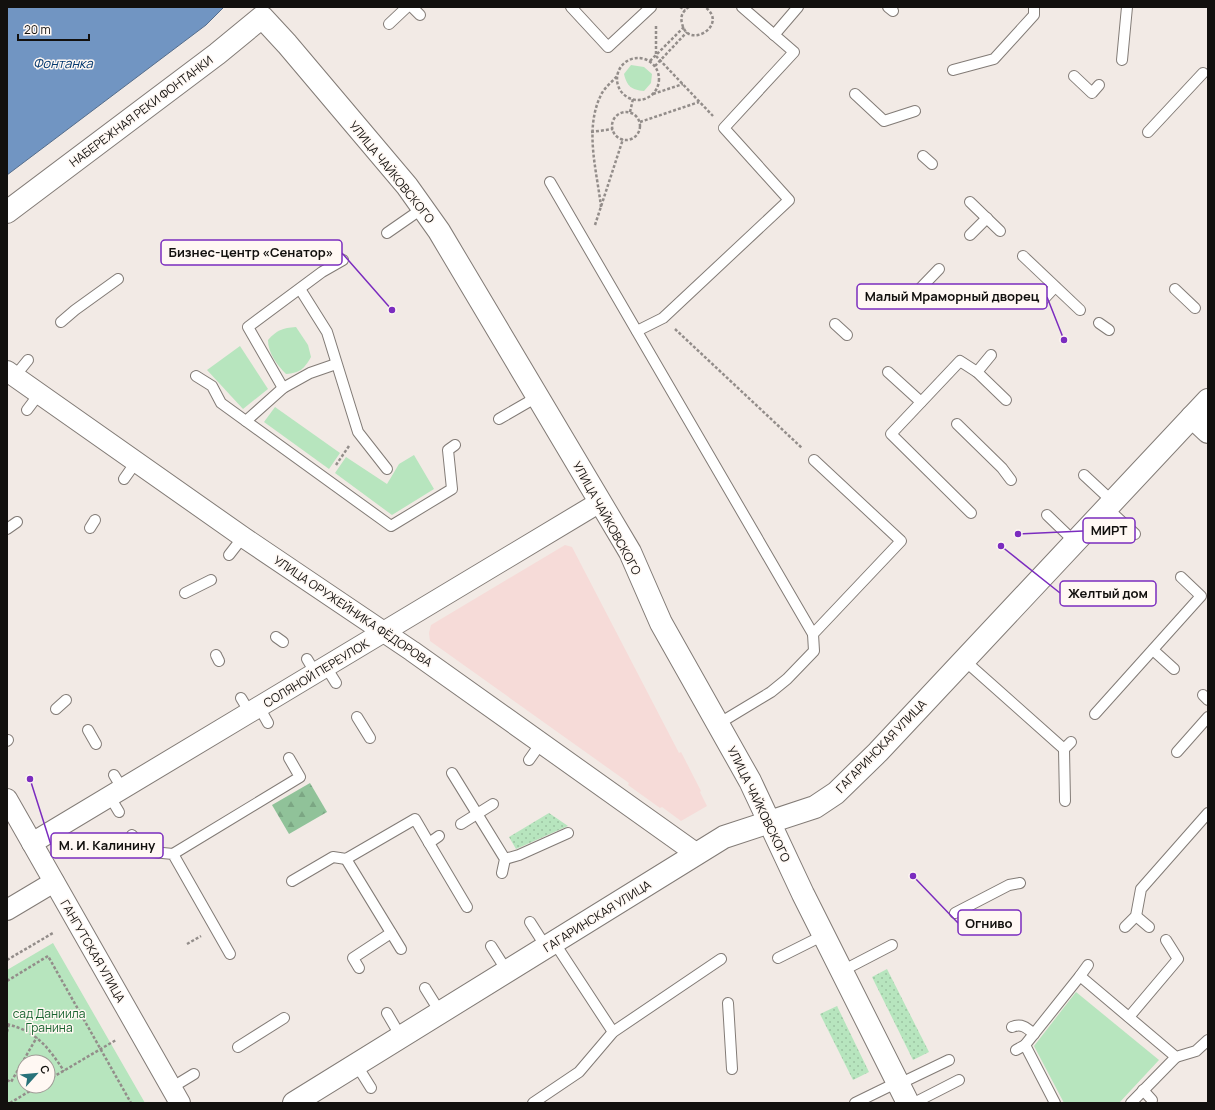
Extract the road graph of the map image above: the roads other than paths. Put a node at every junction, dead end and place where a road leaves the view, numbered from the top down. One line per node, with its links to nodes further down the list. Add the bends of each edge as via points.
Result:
1 (412, 7): 10 (lane)
2 (571, 7): 3 (lane, via 608,47)
3 (651, 7)
4 (742, 7): 12 (lane)
5 (798, 7): 12 (lane)
6 (1034, 7): 14 (lane, via 1034,15 994,59)
7 (1127, 7): 13 (lane)
8 (402, 9): 11 (lane)
9 (267, 12): 25 (street, УЛИЦА ЧАЙКОВСКОГО, via 292,50); 26 (street, НАБЕРЕЖНАЯ РЕКИ ФОНТАНКИ, via 217,54)
10 (420, 15)
11 (389, 24)
12 (774, 35): 46 (lane, via 794,52 724,128 789,200 663,318)
13 (1122, 60)
14 (953, 70)
15 (1203, 73): 20 (lane)
16 (1074, 76): 17 (lane, via 1092,93)
17 (1099, 85)
18 (855, 94): 19 (lane, via 884,121)
19 (915, 111)
20 (1148, 132)
21 (923, 156): 22 (lane)
22 (932, 164)
23 (550, 182): 46 (lane)
24 (970, 202): 27 (lane)
25 (423, 208): 29 (lane); 57 (street, УЛИЦА ЧАЙКОВСКОГО)
26 (7, 212)
27 (986, 218): 28 (lane); 30 (lane)
28 (1000, 231)
29 (387, 233)
30 (970, 235)
31 (1023, 256): 35 (lane)
32 (343, 260): 36 (lane)
33 (939, 269): 38 (lane)
34 (118, 279): 42 (lane)
35 (1055, 287): 39 (lane); 41 (lane)
36 (300, 289): 50 (lane, via 327,332); 55 (lane, via 248,327)
37 (1175, 289): 40 (lane)
38 (911, 298)
39 (1041, 302)
40 (1195, 308)
41 (1080, 310)
42 (61, 322)
43 (835, 324): 47 (lane)
44 (1099, 324): 45 (lane)
45 (1109, 330)
46 (637, 331): 88 (lane)
47 (847, 335)
48 (991, 355): 52 (lane)
49 (28, 360): 53 (lane)
50 (336, 364): 55 (lane, via 310,372); 70 (lane, via 358,432)
51 (888, 372): 60 (lane)
52 (977, 372): 58 (lane); 60 (lane, via 960,361)
53 (11, 373): 56 (street, УЛИЦА ОРУЖЕЙНИКА ФЁДОРОВА)
54 (196, 376): 64 (lane, via 212,386 221,403)
55 (283, 388): 64 (lane)
56 (39, 394): 61 (lane); 69 (street, УЛИЦА ОРУЖЕЙНИКА ФЁДОРОВА)
57 (537, 397): 63 (lane); 74 (street, УЛИЦА ЧАЙКОВСКОГО)
58 (1006, 400)
59 (1208, 400): 62 (street, ГАГАРИНСКАЯ УЛИЦА)
60 (921, 402): 76 (lane, via 892,434)
61 (27, 410)
62 (1192, 417): 66 (street); 75 (street, ГАГАРИНСКАЯ УЛИЦА)
63 (499, 419)
64 (246, 421): 67 (lane, via 391,526 452,489 448,450)
65 (957, 424): 73 (lane)
66 (1208, 432)
67 (455, 445)
68 (814, 460): 88 (lane, via 901,541)
69 (136, 462): 72 (lane); 81 (street, УЛИЦА ОРУЖЕЙНИКА ФЁДОРОВА)
70 (387, 469)
71 (1084, 474): 75 (lane)
72 (124, 480)
73 (1011, 480)
74 (600, 502): 87 (street, СОЛЯНОЙ ПЕРЕУЛОК); 97 (street, УЛИЦА ЧАЙКОВСКОГО, via 630,552 662,623)
75 (1110, 505): 80 (lane); 82 (street, ГАГАРИНСКАЯ УЛИЦА)
76 (971, 513)
77 (1047, 515): 82 (lane)
78 (17, 522): 79 (lane)
79 (7, 528)
80 (1135, 534)
81 (243, 537): 83 (lane); 87 (street, УЛИЦА ОРУЖЕЙНИКА ФЁДОРОВА)
82 (1075, 542): 90 (street, ГАГАРИНСКАЯ УЛИЦА)
83 (229, 555)
84 (1181, 577): 89 (lane, via 1201,596)
85 (211, 580): 86 (lane)
86 (185, 593)
87 (384, 632): 100 (street, УЛИЦА ОРУЖЕЙНИКА ФЁДОРОВА); 117 (street, СОЛЯНОЙ ПЕРЕУЛОК)
88 (813, 634): 97 (lane, via 814,651 787,679 771,692)
89 (1153, 650): 91 (lane); 94 (lane)
90 (964, 660): 107 (lane, via 1067,745); 111 (street, ГАГАРИНСКАЯ УЛИЦА, via 836,794 815,807)
91 (1174, 669)
92 (66, 700): 93 (lane)
93 (56, 710)
94 (1096, 714)
95 (357, 717): 99 (lane)
96 (1208, 717): 102 (lane)
97 (718, 724): 111 (street, УЛИЦА ЧАЙКОВСКОГО)
98 (88, 730): 101 (lane)
99 (370, 738)
100 (541, 743): 104 (lane); 119 (street, УЛИЦА ОРУЖЕЙНИКА ФЁДОРОВА)
101 (96, 744)
102 (1177, 752)
103 (289, 758): 118 (lane, via 300,777)
104 (529, 760)
105 (452, 773): 110 (lane)
106 (7, 799): 117 (street, ГАНГУТСКАЯ УЛИЦА)
107 (1065, 801)
108 (493, 804): 110 (lane)
109 (1208, 813): 129 (lane, via 1141,889)
110 (478, 814): 112 (lane); 121 (lane)
111 (770, 822): 119 (street, ГАГАРИНСКАЯ УЛИЦА, via 724,837); 134 (street, УЛИЦА ЧАЙКОВСКОГО)
112 (460, 824)
113 (568, 833): 121 (lane)
114 (132, 835): 118 (lane, via 142,851)
115 (439, 836): 116 (lane)
116 (429, 843): 120 (lane, via 415,818); 126 (lane)
117 (32, 844): 124 (street, ГАНГУТСКАЯ УЛИЦА)
118 (173, 854): 140 (lane)
119 (697, 854): 136 (street, ГАГАРИНСКАЯ УЛИЦА)
120 (346, 859): 123 (lane, via 333,857); 133 (lane)
121 (505, 859): 122 (lane)
122 (502, 873)
123 (292, 881)
124 (54, 882): 127 (street); 169 (street, ГАНГУТСКАЯ УЛИЦА)
125 (1020, 883): 128 (lane, via 1009,885)
126 (467, 907)
127 (7, 910)
128 (955, 913)
129 (1136, 916): 131 (lane); 132 (lane)
130 (530, 922): 136 (lane)
131 (1125, 927)
132 (1149, 927)
133 (391, 933): 139 (lane); 144 (lane, via 353,958)
134 (824, 935): 141 (lane); 146 (street, УЛИЦА ЧАЙКОВСКОГО)
135 (1166, 940): 152 (lane, via 1178,959)
136 (550, 945): 145 (street, ГАГАРИНСКАЯ УЛИЦА); 155 (lane)
137 (892, 945): 146 (lane)
138 (491, 946): 145 (lane)
139 (401, 949)
140 (230, 954)
141 (778, 958)
142 (721, 959): 155 (lane)
143 (1088, 965): 147 (lane)
144 (359, 968)
145 (507, 971): 150 (street, ГАГАРИНСКАЯ УЛИЦА)
146 (842, 971): 167 (street, УЛИЦА ЧАЙКОВСКОГО)
147 (1080, 976): 152 (lane); 156 (lane)
148 (425, 988): 150 (lane)
149 (728, 1003): 163 (lane)
150 (440, 1012): 157 (street, ГАГАРИНСКАЯ УЛИЦА)
151 (386, 1013): 157 (lane)
152 (1128, 1017): 160 (lane)
153 (284, 1018): 159 (lane)
154 (1012, 1026): 156 (lane, via 1025,1026)
155 (613, 1032): 172 (lane, via 579,1072)
156 (1034, 1034): 175 (lane, via 1021,1048)
157 (401, 1037): 162 (street, ГАГАРИНСКАЯ УЛИЦА)
158 (1208, 1040): 160 (lane, via 1196,1051)
159 (238, 1047)
160 (1176, 1057): 168 (lane)
161 (949, 1060): 167 (lane)
162 (356, 1064): 166 (lane); 171 (street, ГАГАРИНСКАЯ УЛИЦА)
163 (732, 1069)
164 (194, 1074): 169 (lane)
165 (959, 1080): 174 (lane)
166 (371, 1088)
167 (902, 1090): 173 (lane)
168 (1143, 1090): 170 (lane); 176 (lane)
169 (175, 1095)
170 (1152, 1100)
171 (294, 1103)
172 (533, 1103)
173 (855, 1103)
174 (914, 1103)
175 (1055, 1103)
176 (1131, 1103)

